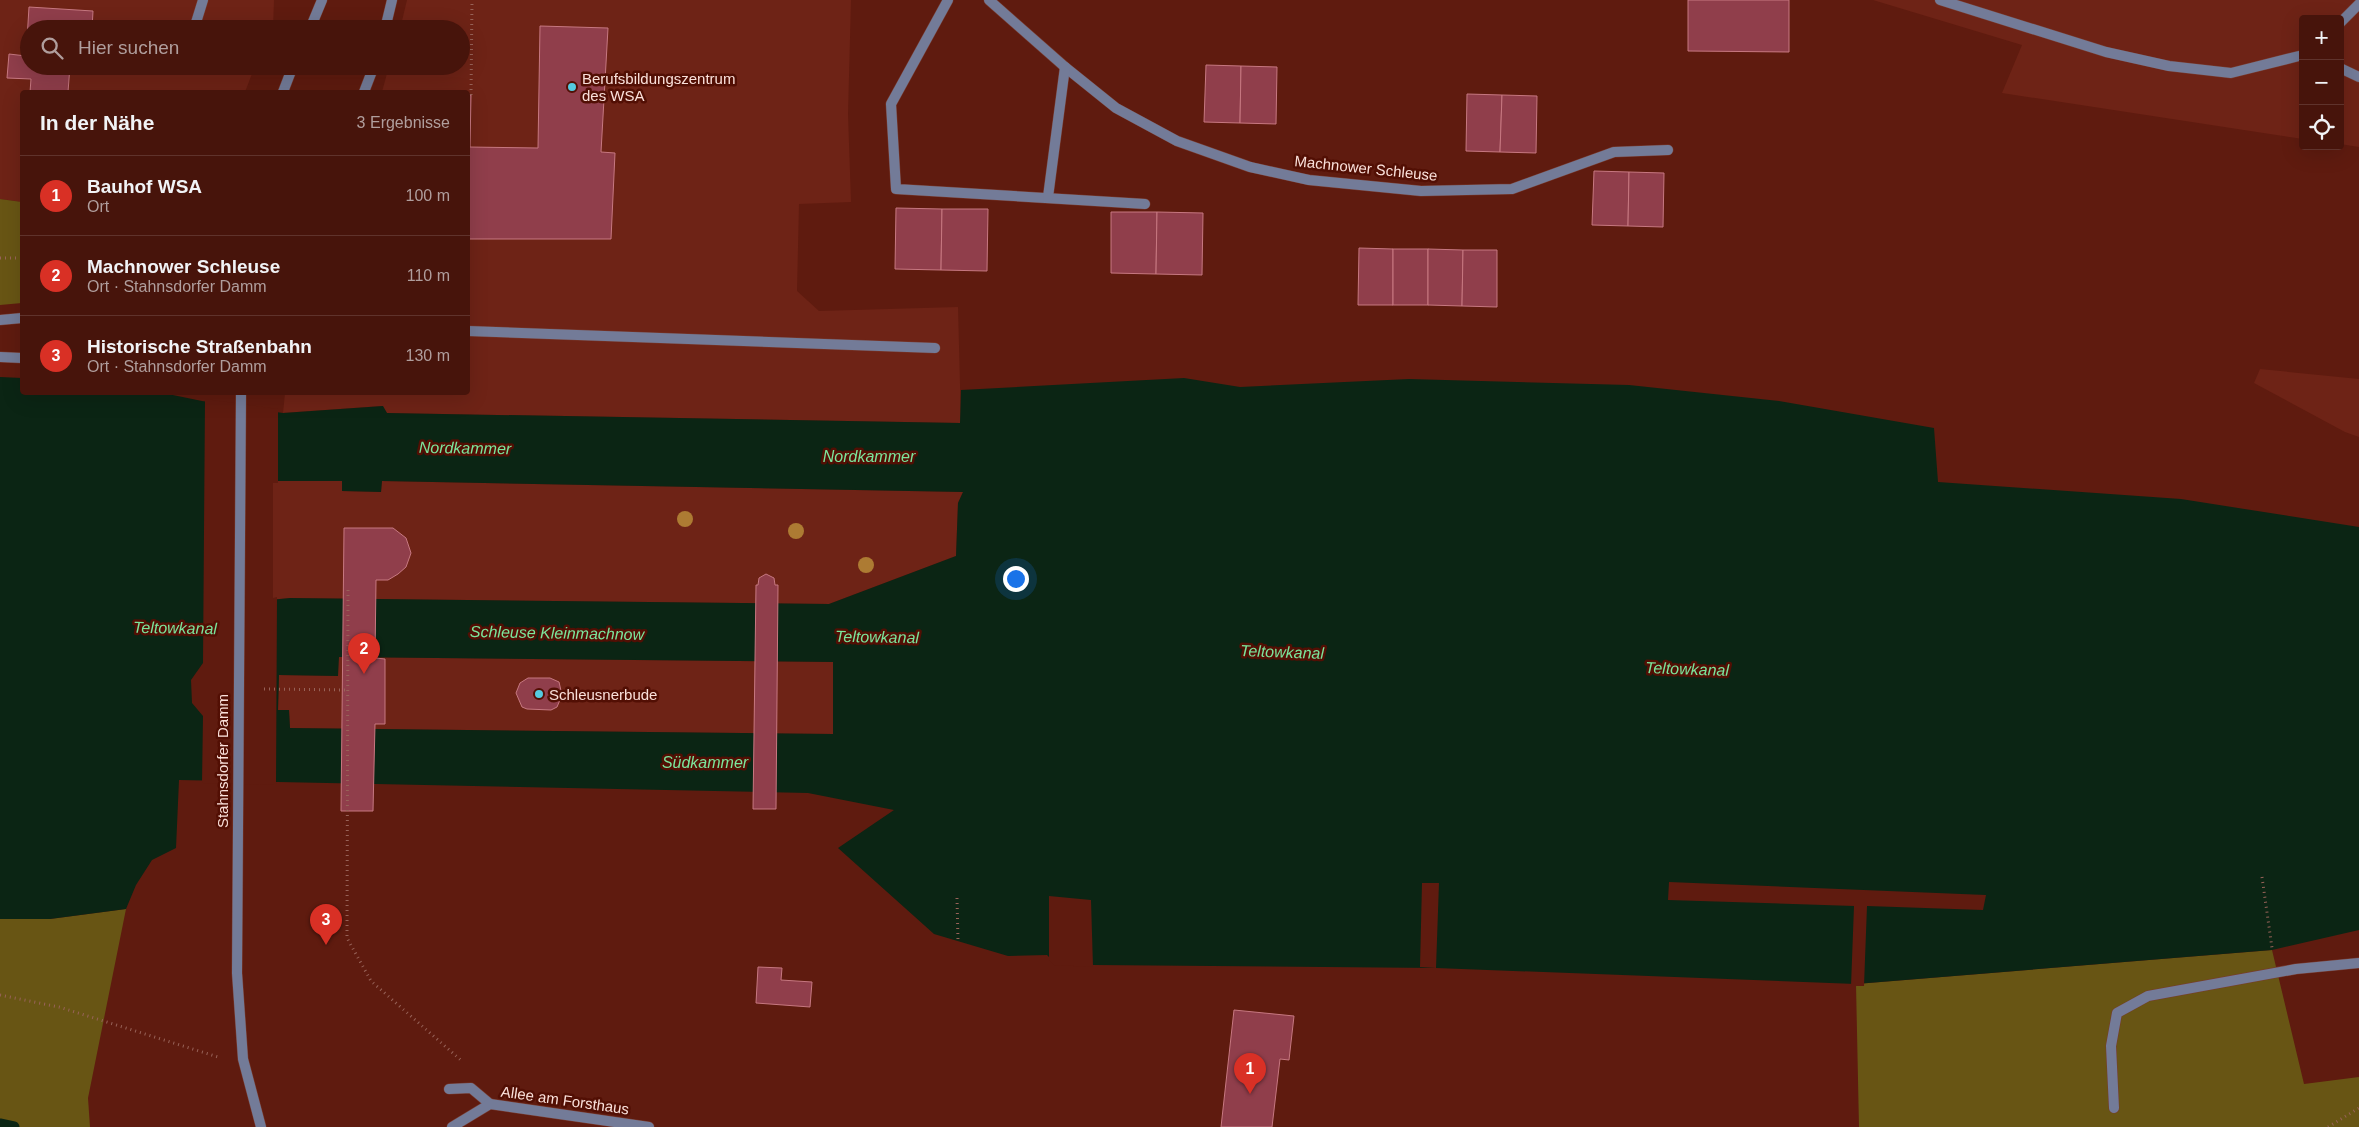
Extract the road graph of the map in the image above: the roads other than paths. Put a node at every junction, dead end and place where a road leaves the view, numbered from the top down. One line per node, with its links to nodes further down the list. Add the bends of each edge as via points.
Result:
1 (203, 0): 9 (street)
2 (322, 0): 10 (street)
3 (392, 0): 11 (street)
4 (948, 0): 21 (street, via 891,104 896,189)
5 (989, 0): 13 (street, Machnower Schleuse)
6 (1940, 0): 12 (street, via 2106,52 2169,66 2231,73)
7 (2359, 4): 8 (street)
8 (2344, 19)
9 (197, 20)
10 (314, 20)
11 (387, 20)
12 (2299, 56)
13 (1065, 68): 20 (street, Machnower Schleuse, via 1116,108 1177,141 1250,167 1309,180 1421,191 1512,189 1614,152); 21 (street)
14 (2344, 70): 17 (street)
15 (290, 75): 18 (street)
16 (371, 75): 19 (street)
17 (2359, 77)
18 (284, 90)
19 (365, 90)
20 (1668, 150)
21 (1048, 197): 22 (street)
22 (1145, 204)
23 (20, 318): 24 (street)
24 (0, 320)
25 (470, 331): 26 (street)
26 (935, 348)
27 (0, 358): 28 (street)
28 (20, 358)
29 (241, 395): 34 (street, Stahnsdorfer Damm, via 236,870 239,1026 243,1059)
30 (2359, 963): 33 (street, via 2296,969 2148,996 2117,1013 2111,1046)
31 (449, 1089): 32 (street, via 471,1088)
32 (490, 1104): 35 (street, Allee am Forsthaus); 36 (street, Allee am Forsthaus)
33 (2114, 1108)
34 (261, 1127)
35 (452, 1127)
36 (650, 1127)

